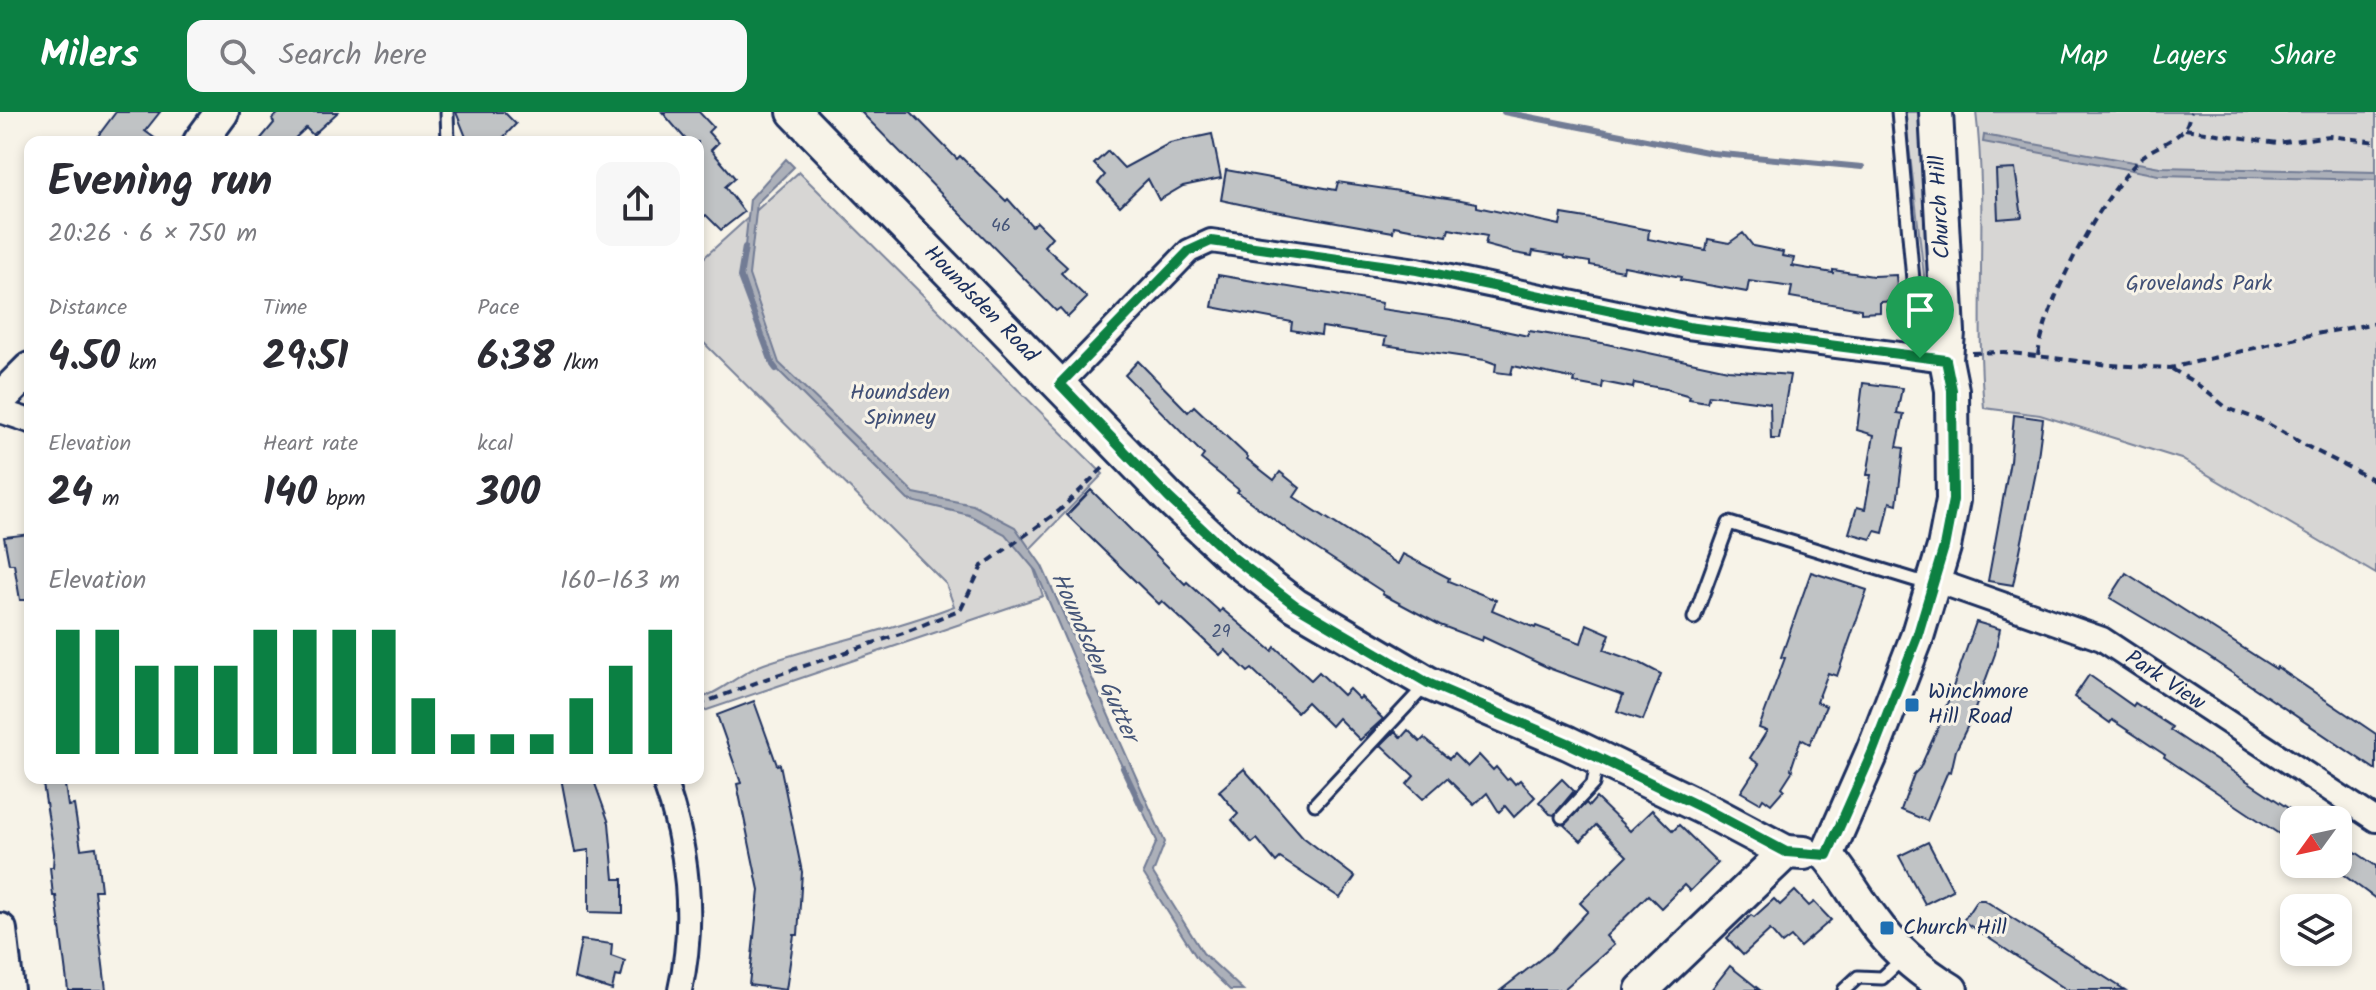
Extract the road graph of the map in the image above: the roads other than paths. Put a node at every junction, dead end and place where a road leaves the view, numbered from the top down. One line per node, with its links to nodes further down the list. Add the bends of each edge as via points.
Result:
1 (222, 112): 6 (street)
2 (447, 112): 7 (lane)
3 (794, 112): 10 (street, Houndsden Road)
4 (1898, 112): 8 (lane)
5 (1936, 112): 8 (street, Church Hill)
6 (204, 136)
7 (448, 136)
8 (1946, 357): 10 (street, via 1688,327 1417,270 1211,241 1189,251); 14 (street, Church Hill, via 1952,390 1953,500)
9 (24, 375): 11 (street)
10 (1060, 384): 16 (street, Houndsden Road, via 1231,556 1295,605)
11 (0, 399)
12 (0, 411): 13 (street)
13 (24, 419)
14 (1933, 582): 15 (lane, via 1729,523); 21 (street, Park View, via 2102,639); 23 (street, Church Hill, via 1872,753)
15 (1694, 618)
16 (1428, 683): 17 (street, Houndsden Road); 19 (lane)
17 (1598, 758): 20 (lane, via 1593,784); 22 (street, Houndsden Road)
18 (665, 784): 27 (street, via 685,854 687,958)
19 (1315, 804)
20 (1562, 817)
21 (2376, 820)
22 (1786, 852): 23 (street); 28 (street)
23 (1827, 855): 25 (street)
24 (0, 930): 26 (street)
25 (1905, 956): 29 (lane, via 1882,978 1858,977); 30 (street)
26 (7, 990)
27 (680, 990)
28 (1642, 990)
29 (1844, 990)
30 (1951, 990)

